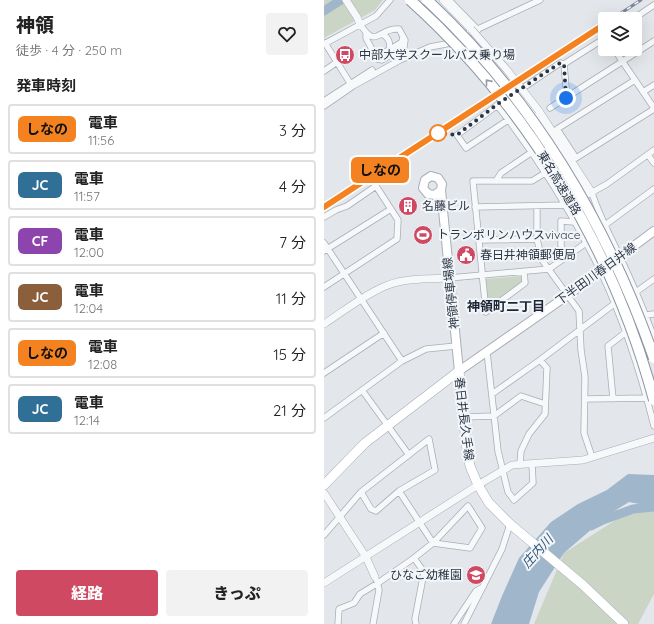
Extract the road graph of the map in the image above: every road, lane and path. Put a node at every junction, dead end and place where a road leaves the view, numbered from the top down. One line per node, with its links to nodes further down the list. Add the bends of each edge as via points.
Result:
1 (346, 0): 11 (street)
2 (390, 0): 11 (street, via 376,16)
3 (410, 0): 94 (highway, 東名高速道路, one-way to 3, bridge, via 643,362 618,296 596,247 560,183 522,124 457,47)
4 (428, 0): 85 (highway, 東名高速道路, bridge, via 467,40 515,96 571,178 617,264)
5 (443, 0): 12 (street)
6 (460, 0): 8 (street)
7 (540, 0): 12 (street)
8 (451, 2): 12 (street)
9 (654, 5): 10 (street)
10 (642, 13)
11 (358, 20): 13 (street); 18 (street)
12 (474, 29): 35 (street, via 446,44 430,47 400,60 353,86); 38 (street, bridge, via 507,70)
13 (366, 34): 14 (street, via 372,37); 20 (street)
14 (382, 34): 15 (street, via 393,28 399,29); 19 (street, via 389,40)
15 (403, 37): 19 (street, via 402,42); 20 (street, via 404,47 382,60)
16 (654, 41): 23 (street)
17 (598, 42): 24 (street)
18 (325, 44): 22 (street)
19 (388, 50): 20 (street)
20 (375, 56)
21 (618, 56): 23 (street)
22 (336, 62): 26 (street); 28 (street)
23 (622, 62): 27 (street); 32 (street)
24 (564, 64): 30 (street, via 560,63); 32 (street)
25 (372, 70): 28 (street)
26 (324, 71)
27 (635, 80): 31 (street); 37 (street, via 557,129 576,158)
28 (350, 83): 33 (street)
29 (654, 85): 31 (street)
30 (518, 91): 34 (street); 38 (street)
31 (643, 92): 37 (street)
32 (566, 98): 36 (street)
33 (324, 101)
34 (497, 105): 39 (street); 39 (street, via 457,135 466,148)
35 (324, 106)
36 (550, 108)
37 (654, 108)
38 (535, 111): 39 (street); 48 (street)
39 (510, 122): 41 (street)
40 (654, 150): 42 (street)
41 (532, 152): 44 (street); 45 (street, via 501,174)
42 (648, 155): 43 (street); 48 (street)
43 (654, 163)
44 (545, 173): 45 (street, via 532,181); 50 (street)
45 (496, 181): 51 (street, via 473,181)
46 (654, 189): 55 (street)
47 (441, 190): 69 (main road, 神領停車場線)
48 (589, 194): 50 (street); 55 (street)
49 (537, 206): 50 (street); 51 (street); 57 (street)
50 (566, 206): 54 (street)
51 (475, 207): 58 (street)
52 (391, 209): 53 (street, via 376,186); 61 (street); 67 (street, via 398,220 397,239)
53 (324, 218)
54 (574, 222): 60 (street); 63 (street, via 561,221 561,245)
55 (605, 225): 62 (street)
56 (654, 231): 62 (main road, 下半田川春日井線)
57 (537, 239): 58 (street); 64 (street, via 542,260)
58 (479, 240): 68 (street)
59 (324, 244): 61 (street)
60 (586, 244): 63 (street); 66 (street)
61 (326, 250): 67 (street)
62 (620, 256): 66 (main road, 下半田川春日井線); 72 (street)
63 (565, 258): 64 (street)
64 (549, 269): 65 (street); 73 (street)
65 (524, 271): 68 (street); 68 (street, via 525,283 486,312)
66 (600, 271): 73 (main road, 下半田川春日井線); 75 (street)
67 (344, 274): 71 (street); 74 (street)
68 (482, 275): 69 (street)
69 (449, 278): 74 (street, via 397,282); 83 (main road, 神領停車場線)
70 (654, 279): 72 (street)
71 (324, 287)
72 (636, 292): 77 (street)
73 (568, 295): 79 (street, via 578,311); 84 (main road, 下半田川春日井線)
74 (361, 300): 78 (street); 80 (street)
75 (614, 304): 79 (street); 81 (street)
76 (654, 314): 77 (street)
77 (646, 315): 82 (street)
78 (324, 324)
79 (580, 330): 86 (street); 92 (street)
80 (384, 332): 87 (street); 89 (street)
81 (626, 332): 93 (street, via 608,346); 94 (street)
82 (654, 338)
83 (456, 346): 87 (street, via 426,350); 88 (main road, 神領停車場線)
84 (487, 352): 88 (main road, 下半田川春日井線); 91 (street)
85 (654, 358)
86 (540, 360): 91 (street); 95 (street, via 547,368)
87 (402, 361): 90 (street)
88 (459, 371): 97 (main road, 春日井長久手線); 99 (main road, 春日井長久手線)
89 (324, 372)
90 (362, 390): 98 (street); 99 (street)
91 (492, 394): 96 (street)
92 (585, 399): 93 (street); 103 (street, via 584,433)
93 (613, 399): 94 (street)
94 (650, 399): 100 (street)
95 (545, 404): 96 (street, via 522,396); 104 (street, via 545,414 529,434 521,451)
96 (494, 416): 97 (street); 106 (street)
97 (463, 417): 108 (main road, 春日井長久手線, via 469,458)
98 (324, 418)
99 (388, 425): 102 (street); 107 (main road, 春日井長久手線, via 365,443)
100 (654, 426)
101 (654, 438): 103 (street)
102 (408, 454): 109 (street); 110 (street, via 429,439 435,470)
103 (592, 457): 105 (street)
104 (520, 464): 105 (street); 106 (street)
105 (532, 464): 106 (street, via 533,483 514,500 508,492)
106 (502, 471): 108 (street)
107 (324, 485)
108 (478, 485): 113 (street); 114 (main road, 春日井長久手線, via 489,503)
109 (361, 492): 110 (street, via 371,509 376,511); 112 (street)
110 (399, 492): 113 (street)
111 (324, 493): 112 (street)
112 (340, 517): 115 (street); 117 (street)
113 (419, 523): 116 (street); 117 (street)
114 (510, 524): 121 (street, via 502,549); 127 (main road, 春日井長久手線)
115 (324, 535)
116 (433, 543): 116 (street, via 468,506 482,528 470,548); 118 (street)
117 (366, 557): 119 (street); 120 (street)
118 (414, 558): 119 (street); 124 (street, via 424,572)
119 (377, 580): 122 (street, via 360,594 354,603 339,608); 123 (street, via 379,590)
120 (324, 583)
121 (483, 586): 125 (street, via 476,591); 126 (street)
122 (338, 624)
123 (373, 624)
124 (416, 624)
125 (454, 624)
126 (464, 624)
127 (624, 624)

